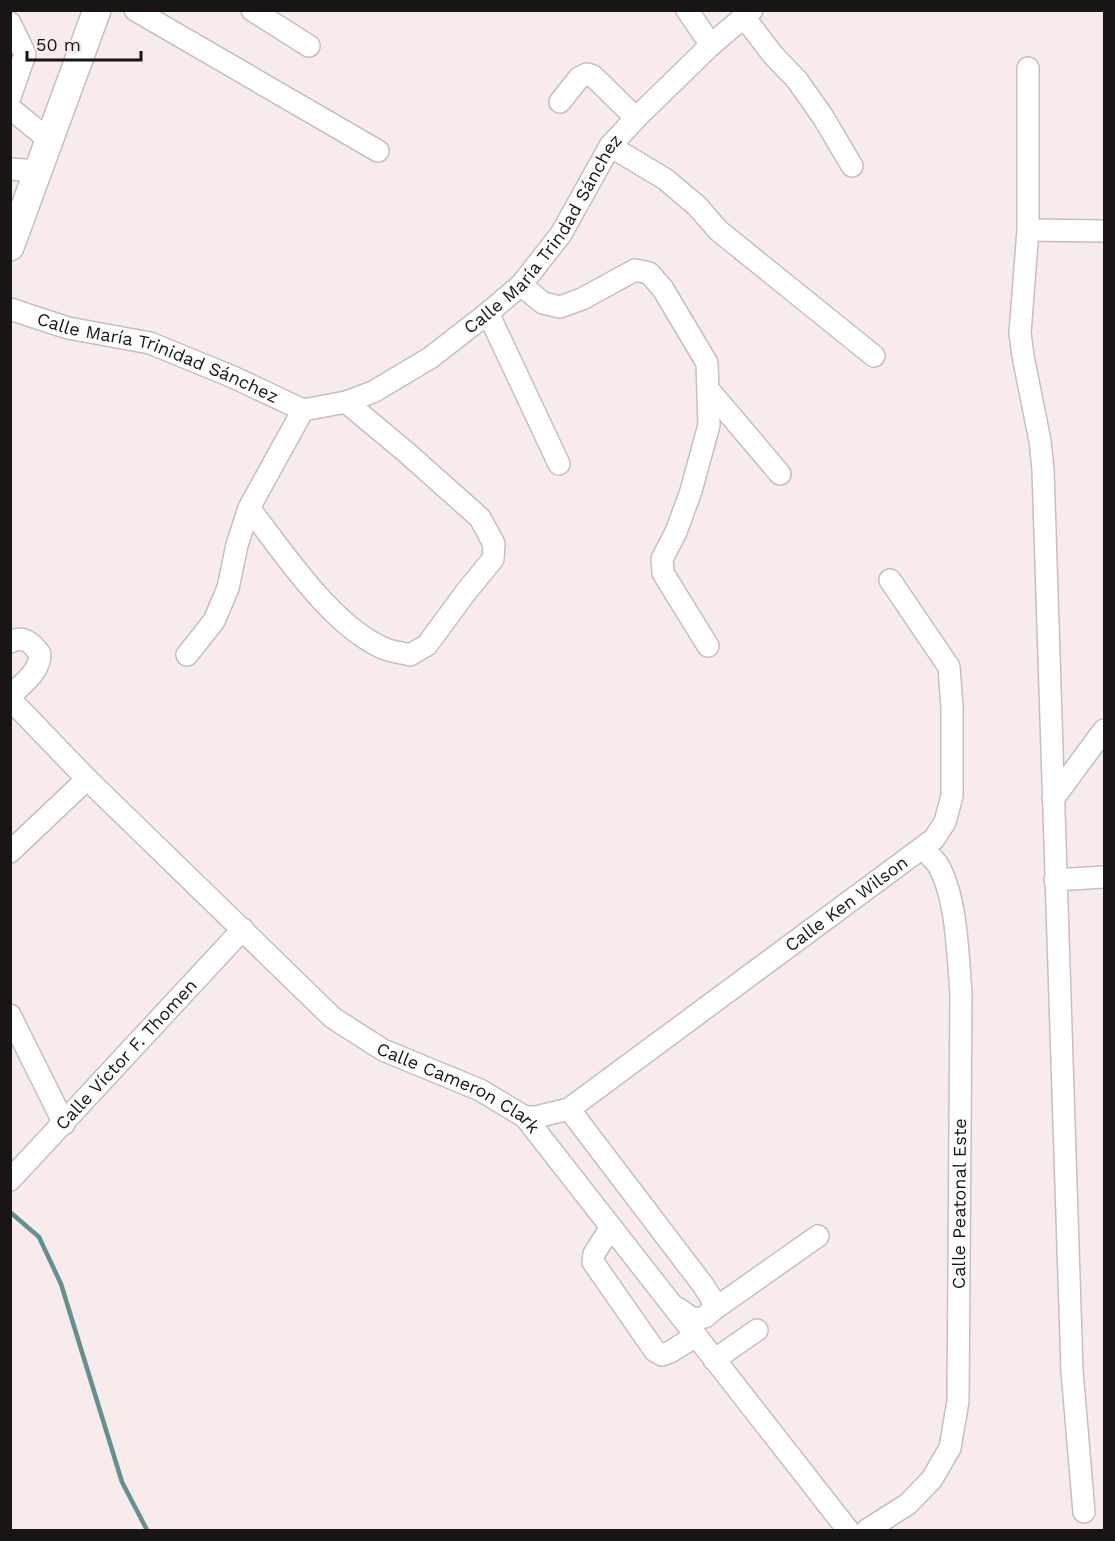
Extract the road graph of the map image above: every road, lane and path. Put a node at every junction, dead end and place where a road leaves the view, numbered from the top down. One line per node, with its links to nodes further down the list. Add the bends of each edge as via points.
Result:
1 (97, 10): 14 (main road)
2 (135, 10): 16 (street)
3 (252, 10): 8 (street)
4 (687, 10): 7 (street)
5 (748, 14): 7 (street, Calle María Trindad Sánchez); 17 (street, via 772,56 797,80)
6 (10, 23): 10 (street, via 26,54)
7 (711, 45): 13 (street, Calle María Trindad Sánchez)
8 (309, 46)
9 (1028, 68): 20 (street)
10 (10, 97)
11 (560, 102): 13 (street, via 587,74)
12 (10, 108): 14 (street)
13 (636, 118): 15 (street, Calle María Trindad Sánchez)
14 (49, 140): 19 (main road)
15 (610, 146): 23 (street, Calle María Trindad Sánchez, via 561,234); 26 (street, via 665,179 719,231)
16 (378, 151)
17 (852, 166)
18 (10, 169): 19 (street)
19 (38, 171): 22 (main road)
20 (1028, 230): 21 (street); 40 (street, via 1020,333 1043,469)
21 (1104, 231)
22 (10, 247)
23 (521, 285): 25 (street, Calle María Trindad Sánchez); 27 (street, via 543,303 560,307 635,270 649,273 663,288 707,363)
24 (10, 309): 29 (street, Calle María Trinidad Sánchez, via 68,328 150,343)
25 (489, 314): 28 (street, Calle María Trindad Sánchez, via 430,358 373,392); 30 (street)
26 (874, 356)
27 (708, 388): 31 (street); 35 (street, via 709,425 691,491 662,559 663,573)
28 (346, 402): 29 (street, Calle María Trindad Sánchez); 32 (street, via 480,518 494,544 493,559 427,645 410,655 387,650 358,633 325,603)
29 (303, 410): 32 (street)
30 (560, 464)
31 (780, 474)
32 (249, 508): 36 (street, via 228,588 214,621)
33 (890, 580): 41 (street, Calle Ken Wilson, via 949,667 952,796 945,822 934,839)
34 (10, 642): 37 (street, via 20,638 27,641 40,659 34,672)
35 (708, 646)
36 (187, 655)
37 (10, 697): 39 (street, Calle Cameron Clark)
38 (1104, 730): 40 (street)
39 (87, 779): 42 (street); 45 (street, Calle Cameron Clark)
40 (1053, 799): 44 (street)
41 (922, 848): 47 (street, Calle Ken Wilson); 60 (street, Calle Peatonal Este, via 938,866 948,892 961,994 958,1401 950,1448 932,1479 908,1504)
42 (10, 852)
43 (1104, 877): 44 (street)
44 (1055, 880): 58 (street, via 1072,1371)
45 (243, 929): 48 (street, Calle Cameron Clark, via 333,1018 383,1050 480,1090); 49 (street, Calle Víctor F. Thomen)
46 (10, 1016): 49 (street)
47 (569, 1109): 48 (street, Calle Ken Wilson); 54 (street, via 703,1285 712,1299)
48 (525, 1117): 51 (street, Calle Cameron Clark)
49 (64, 1124): 50 (street, Calle Víctor F. Thomen)
50 (12, 1179)
51 (611, 1227): 53 (street, Calle Cameron Clark); 56 (street, via 593,1262 655,1352 670,1353)
52 (818, 1236): 54 (street)
53 (669, 1302): 54 (street, via 693,1319 705,1317); 56 (street, Calle Cameron Clark)
54 (713, 1310)
55 (757, 1330): 57 (street)
56 (696, 1336): 57 (street, Calle Cameron Clark)
57 (714, 1360): 59 (street, Calle Cameron Clark)
58 (1084, 1512)
59 (848, 1530)
60 (867, 1530)

